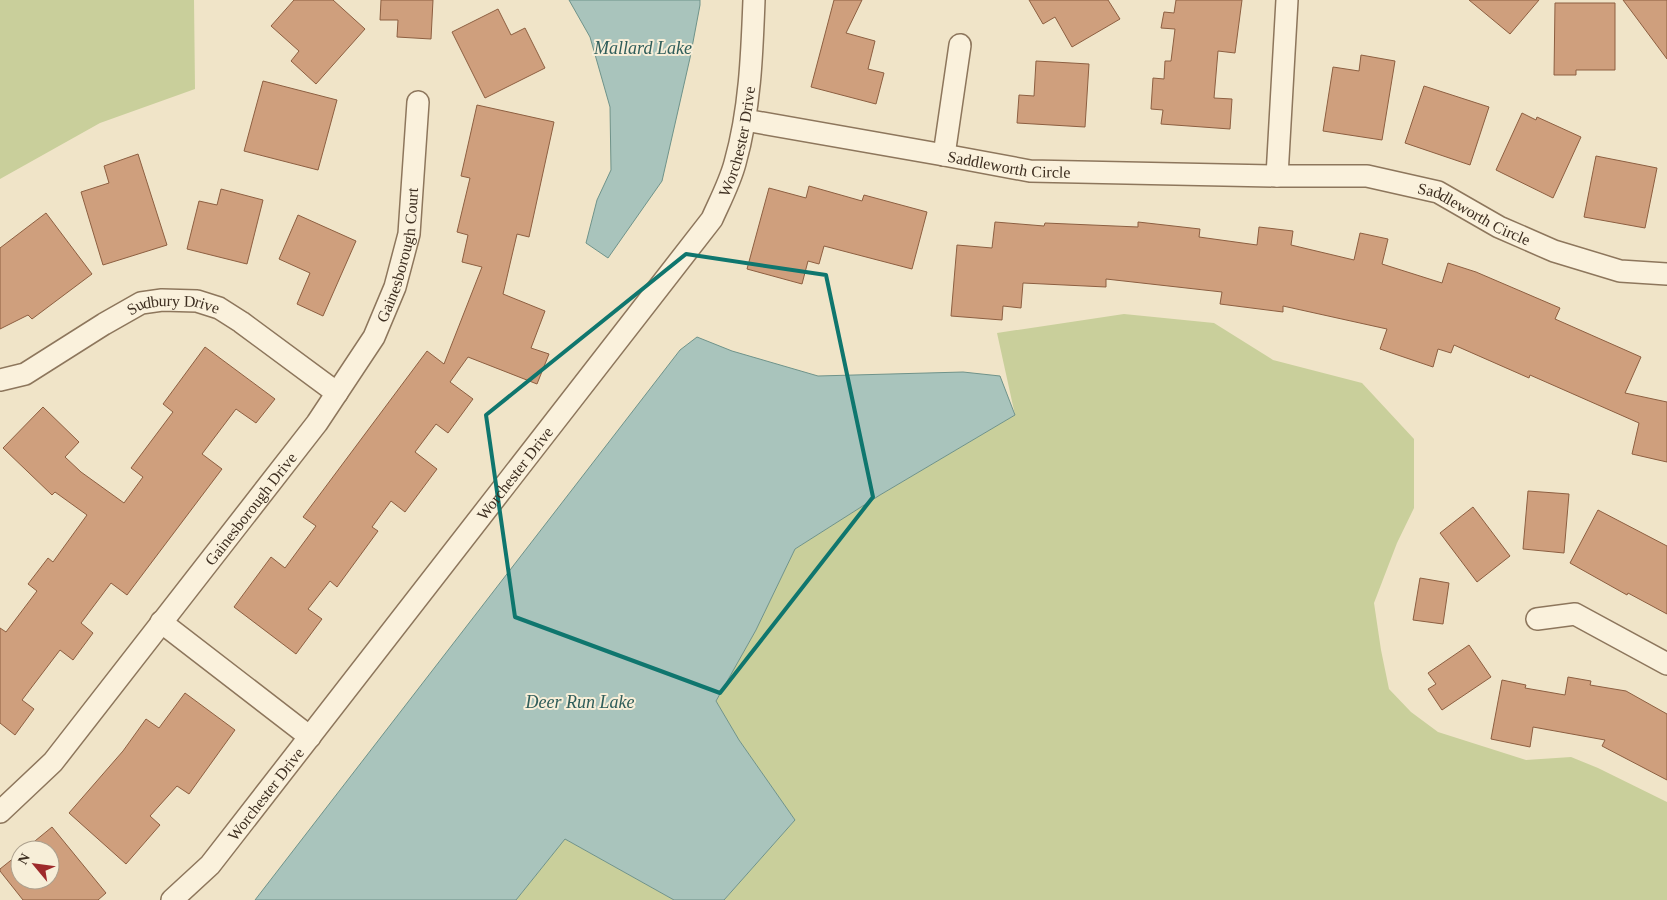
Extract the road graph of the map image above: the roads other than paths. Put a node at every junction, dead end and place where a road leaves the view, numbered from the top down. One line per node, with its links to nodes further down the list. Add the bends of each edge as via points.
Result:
1 (754, 0): 5 (street, Worchester Drive, via 752,57)
2 (1288, 0): 7 (street)
3 (960, 45): 6 (street)
4 (418, 102): 10 (street, Gainesborough Court, via 409,234 395,288 374,337)
5 (744, 120): 6 (street, Saddleworth Circle); 14 (street, Worchester Drive, via 735,164 712,219)
6 (944, 154): 7 (street, Saddleworth Circle, via 1030,171)
7 (1277, 176): 8 (street, Saddleworth Circle, via 1367,176 1438,192 1499,226 1554,251 1620,271)
8 (1667, 274)
9 (0, 380): 10 (street, Sudbury Drive, via 25,374 141,303 197,301 219,308 242,322)
10 (337, 393): 12 (street, Gainesborough Drive)
11 (1537, 619): 13 (street, via 1575,614)
12 (161, 622): 14 (street); 15 (street, Gainesborough Drive, via 52,762)
13 (1667, 664)
14 (310, 737): 16 (street, Worchester Drive, via 210,865)
15 (0, 812)
16 (172, 900)

